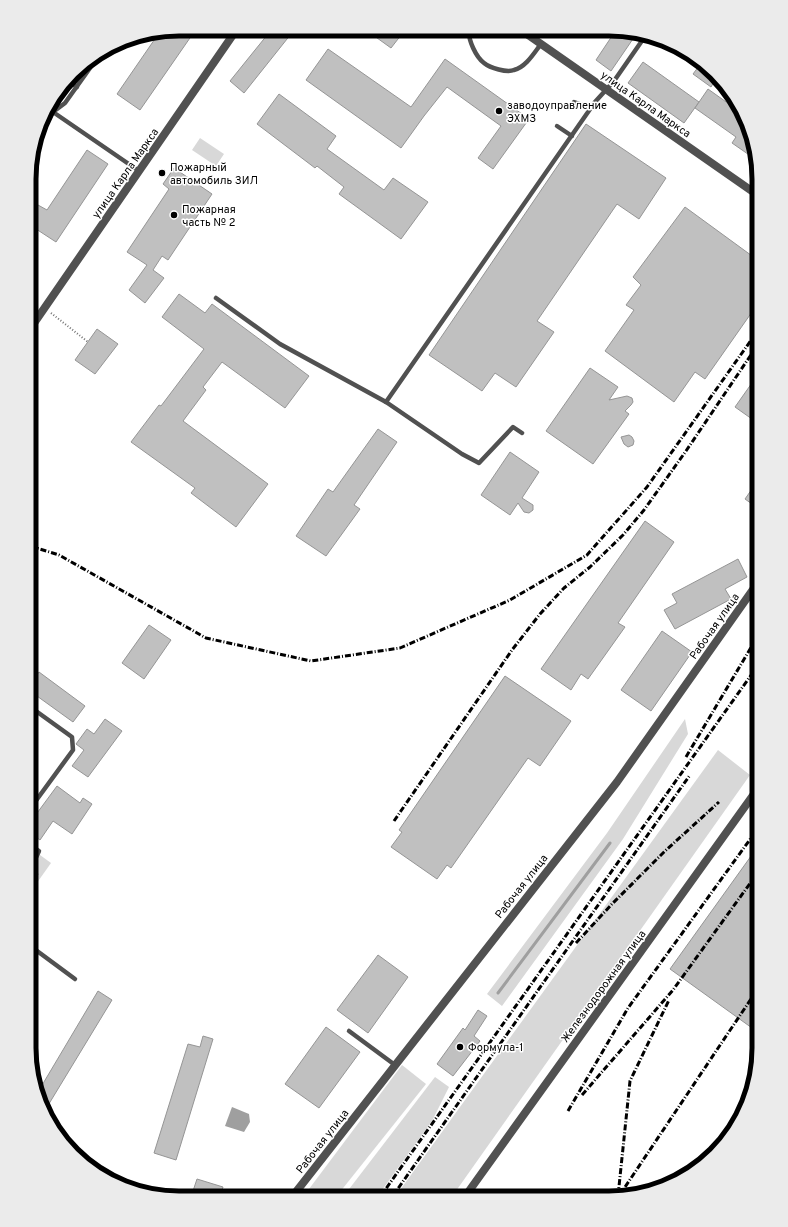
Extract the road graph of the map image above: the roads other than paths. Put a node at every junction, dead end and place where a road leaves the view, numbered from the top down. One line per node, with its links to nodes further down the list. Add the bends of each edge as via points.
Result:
1 (232, 36): 15 (street, улица Карла Маркса)
2 (469, 36): 5 (lane, via 484,63 501,70 514,71 526,63)
3 (530, 36): 5 (street, улица Карла Маркса)
4 (642, 40): 9 (lane)
5 (541, 44): 9 (street, улица Карла Маркса)
6 (91, 67): 8 (lane)
7 (73, 84): 8 (lane)
8 (77, 87): 12 (lane, via 65,103)
9 (606, 90): 11 (lane); 16 (street, улица Карла Маркса)
10 (574, 102): 11 (lane)
11 (591, 108): 14 (lane)
12 (53, 112): 15 (lane)
13 (557, 126): 14 (lane)
14 (572, 136): 19 (lane)
15 (139, 171): 18 (street, улица Карла Маркса)
16 (752, 191)
17 (216, 298): 19 (lane, via 280,344)
18 (36, 320)
19 (386, 402): 20 (lane, via 478,463 513,427)
20 (522, 433)
21 (752, 591): 30 (street, Рабочая улица, via 617,782)
22 (36, 710): 24 (lane, via 72,737 73,750)
23 (752, 797): 32 (street, Железнодорожная улица)
24 (36, 801)
25 (36, 849): 26 (lane, via 39,851)
26 (36, 857)
27 (36, 950): 28 (lane)
28 (75, 979)
29 (348, 1031): 30 (lane)
30 (395, 1065): 31 (street, Рабочая улица)
31 (297, 1191)
32 (469, 1191)

